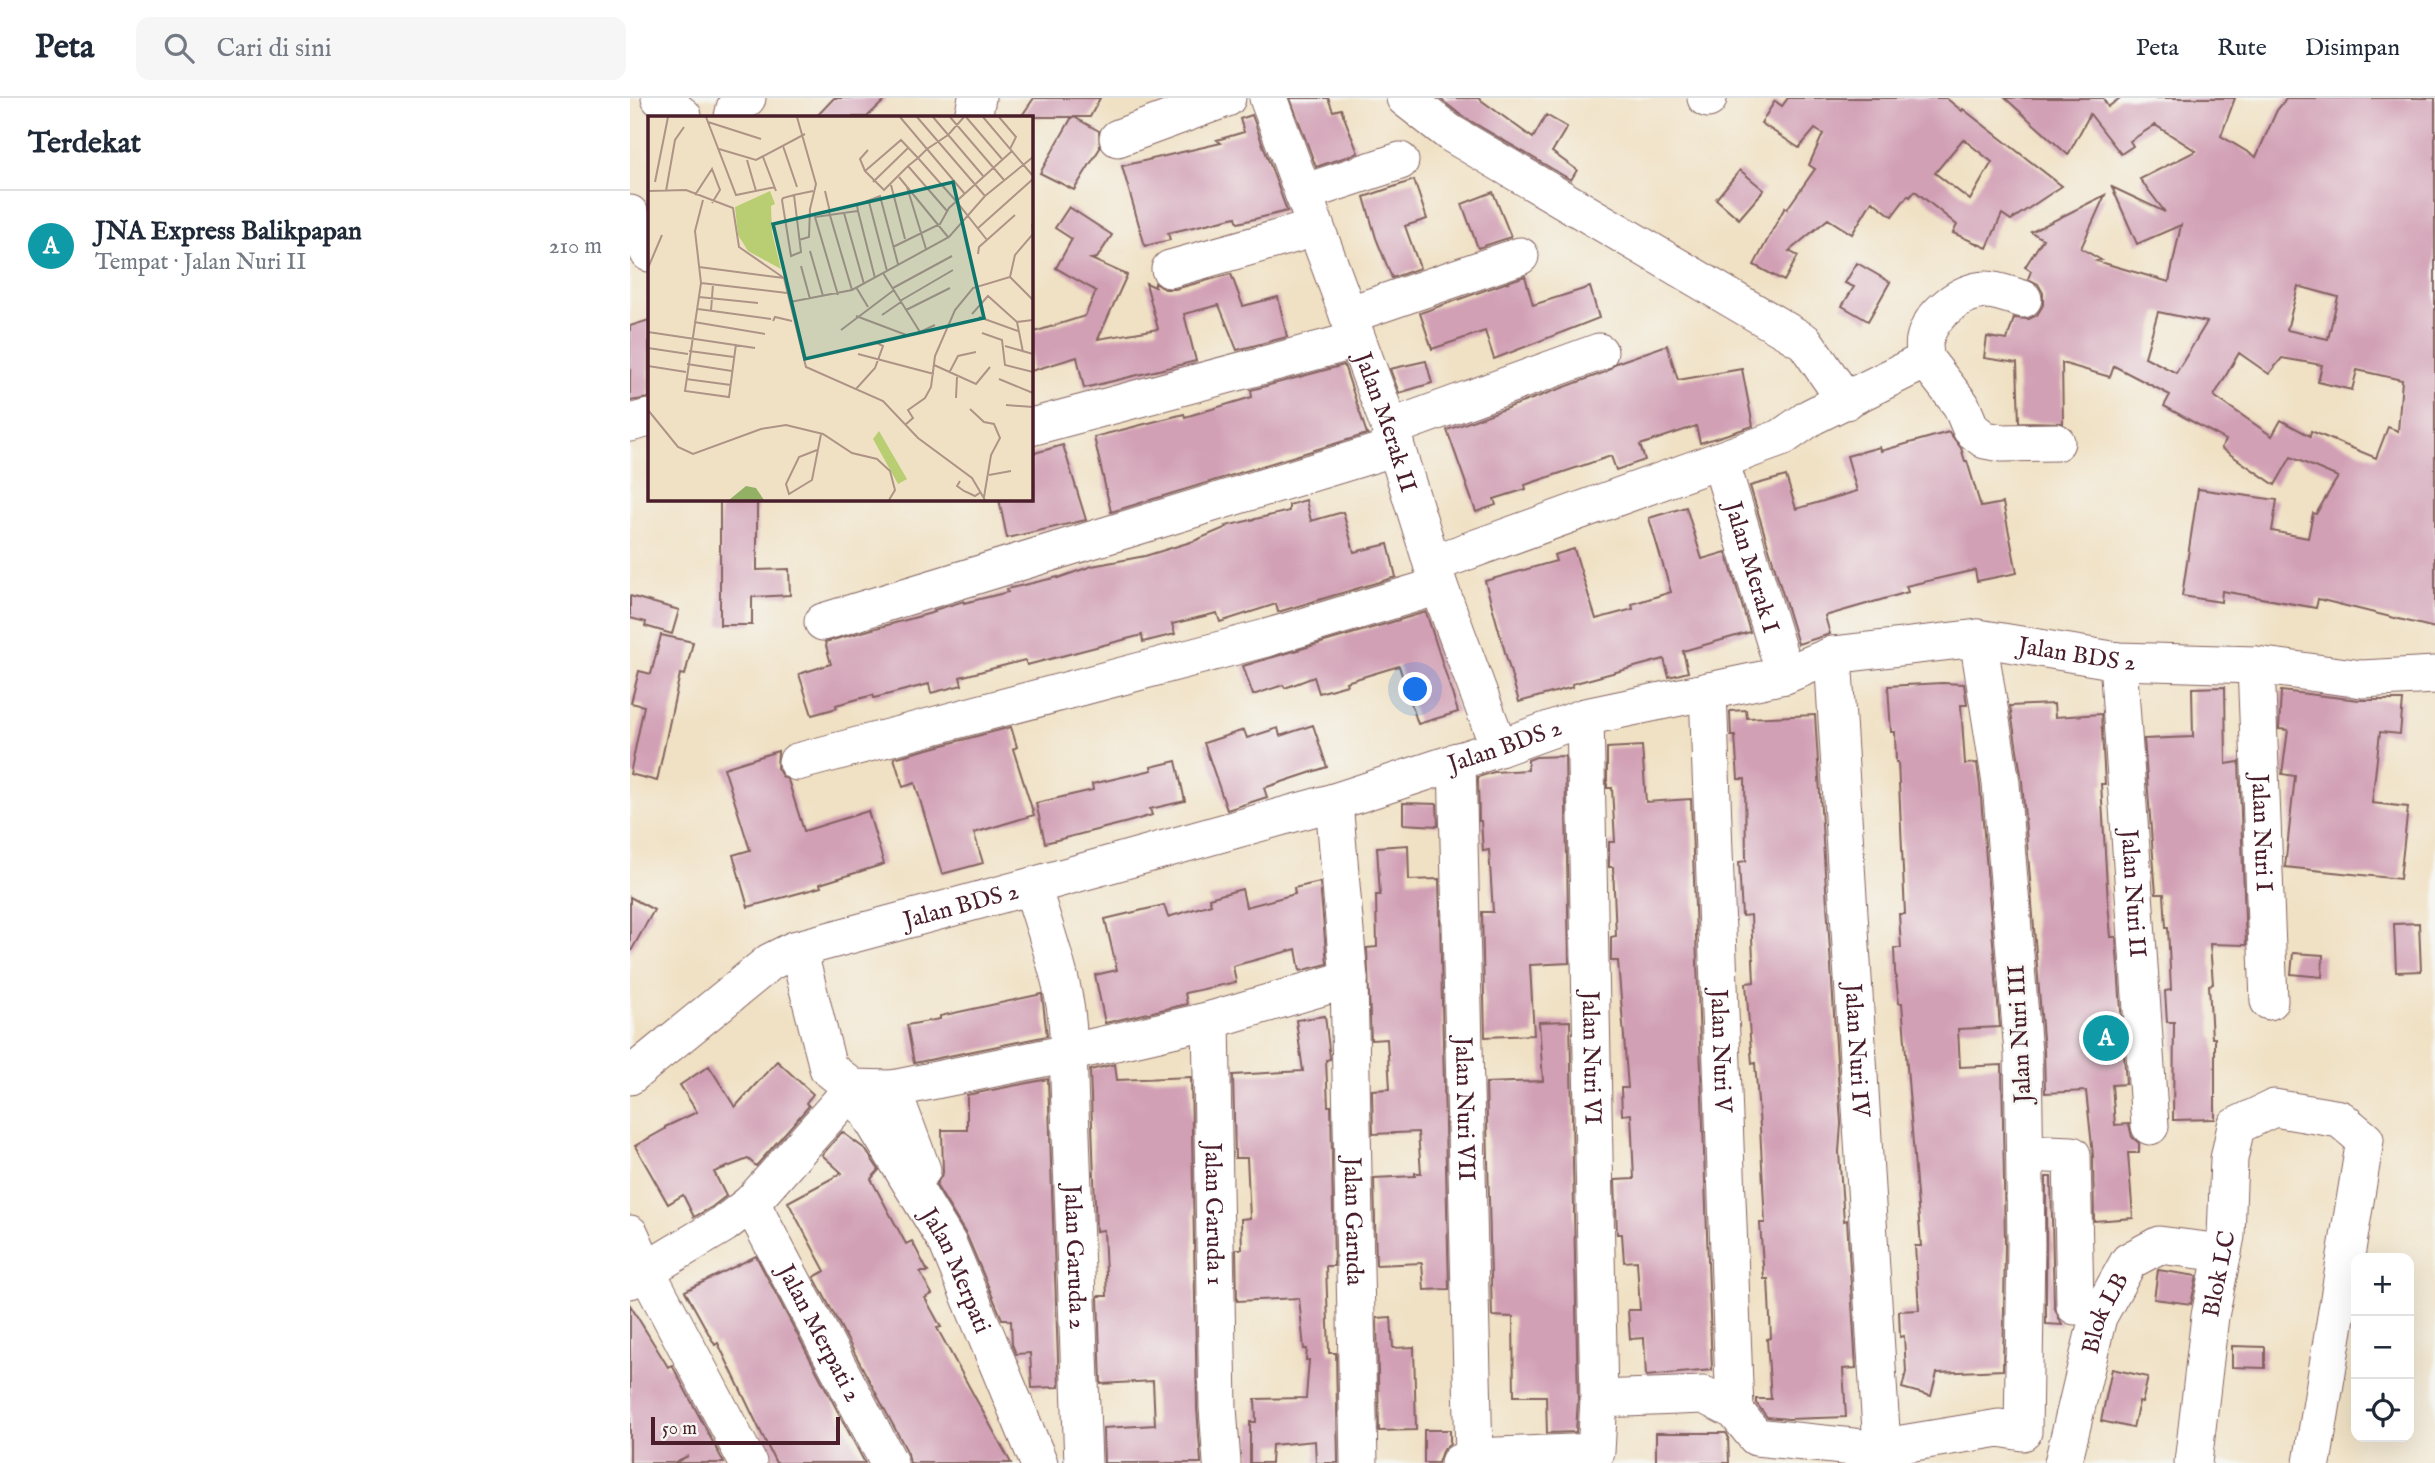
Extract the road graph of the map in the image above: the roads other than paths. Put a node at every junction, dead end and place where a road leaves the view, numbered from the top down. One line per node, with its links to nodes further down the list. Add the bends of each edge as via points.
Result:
1 (660, 98): 7 (street)
2 (747, 98): 8 (street)
3 (977, 98): 9 (street)
4 (1227, 98): 10 (street)
5 (1268, 98): 12 (street, Jalan Merak II)
6 (1405, 98): 26 (street, via 1450,132 1805,342)
7 (683, 116)
8 (733, 116)
9 (972, 116)
10 (1118, 138)
11 (1400, 161): 12 (street)
12 (1303, 193): 16 (street, Jalan Merak II)
13 (648, 199): 14 (street)
14 (630, 207)
15 (630, 214): 17 (street)
16 (1315, 228): 20 (street); 23 (street, Jalan Merak II)
17 (648, 251)
18 (1520, 256): 23 (street)
19 (648, 264): 21 (street)
20 (1170, 269)
21 (630, 277)
22 (2023, 299): 25 (street, via 1987,290 1966,294 1932,322 1924,340)
23 (1352, 328): 29 (street); 30 (street, Jalan Merak II)
24 (1600, 352): 30 (street)
25 (1926, 360): 26 (street); 31 (street, via 1961,405 1971,429 1985,440)
26 (1846, 401): 32 (street, via 1781,438)
27 (648, 418): 28 (street)
28 (630, 423)
29 (1032, 427)
30 (1393, 438): 33 (street, Jalan Merak II); 34 (street)
31 (2056, 442)
32 (1720, 460): 33 (street); 39 (street, Jalan Merak I)
33 (1435, 575): 43 (street, Jalan Merak II); 45 (street, via 1266,638)
34 (823, 622)
35 (1978, 638): 36 (street, Jalan BDS 2); 37 (street, Jalan BDS 2); 57 (street, Jalan Nuri III, via 2001,783 2023,1053)
36 (1833, 655): 39 (street, Jalan BDS 2); 66 (street, Jalan Nuri IV)
37 (2118, 661): 38 (street, Jalan BDS 2); 56 (street, Jalan Nuri II)
38 (2256, 665): 40 (street, Jalan BDS 2, via 2362,679); 50 (street, Jalan Nuri I)
39 (1785, 675): 41 (street, Jalan BDS 2)
40 (2435, 675)
41 (1708, 691): 42 (street, Jalan BDS 2); 65 (street, Jalan Nuri V)
42 (1585, 717): 43 (street, Jalan BDS 2); 64 (street, Jalan Nuri VI)
43 (1499, 748): 44 (street, Jalan BDS 2)
44 (1457, 761): 46 (street, Jalan BDS 2); 67 (street, Jalan Nuri VII)
45 (797, 762)
46 (1334, 802): 47 (street, Jalan BDS 2); 49 (street, Jalan Garuda)
47 (1032, 887): 48 (street, Jalan BDS 2); 52 (street, Jalan Garuda 2, via 1062,987)
48 (798, 949): 53 (street, Jalan BDS 2, via 770,961); 54 (street, Jalan Merpati, via 828,1068)
49 (1349, 979): 51 (street); 73 (street, Jalan Garuda)
50 (2269, 1001)
51 (1211, 1020): 52 (street); 72 (street, Jalan Garuda 1, via 1217,1408)
52 (1068, 1053): 55 (street); 71 (street, Jalan Garuda 2)
53 (630, 1076)
54 (853, 1088): 55 (street); 58 (street); 60 (street, Jalan Merpati)
55 (892, 1088): 60 (street)
56 (2150, 1126)
57 (2025, 1153): 63 (street, via 2071,1155); 66 (street, Jalan Nuri III, via 2023,1432 1999,1428)
58 (751, 1203): 62 (street); 69 (street, Jalan Merpati 2)
59 (630, 1234): 62 (street)
60 (948, 1244): 70 (street, Jalan Merpati)
61 (2223, 1253): 74 (street, Blok LB, via 2159,1245 2129,1261 2098,1317); 75 (street, Blok LC, via 2210,1316); 76 (street, Blok LC, via 2229,1159 2236,1126 2274,1108 2340,1119 2365,1140)
62 (638, 1276): 68 (street)
63 (2075, 1306)
64 (1599, 1399): 65 (street, via 1704,1395); 67 (street, Jalan Nuri VI, via 1596,1452)
65 (1735, 1411): 66 (street, via 1756,1437)
66 (1875, 1453)
67 (1466, 1460)
68 (748, 1463)
69 (889, 1463)
70 (1039, 1463)
71 (1083, 1463)
72 (1222, 1463)
73 (1359, 1463)
74 (2063, 1463)
75 (2193, 1463)
76 (2312, 1463)

